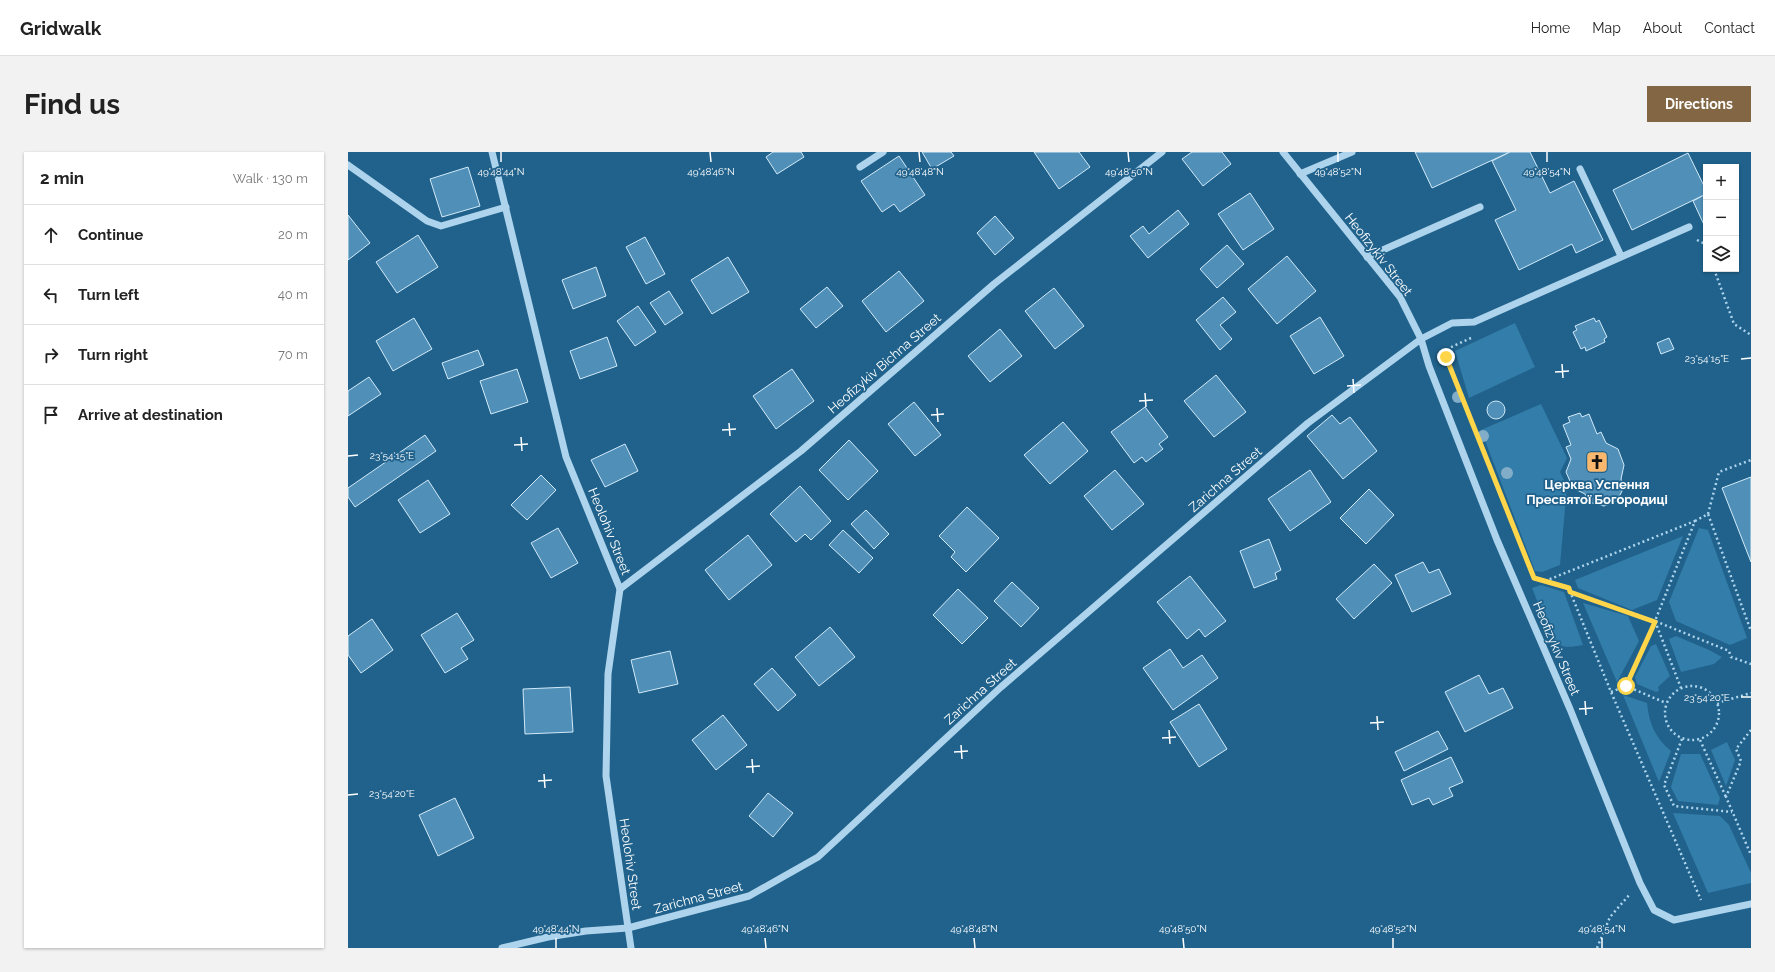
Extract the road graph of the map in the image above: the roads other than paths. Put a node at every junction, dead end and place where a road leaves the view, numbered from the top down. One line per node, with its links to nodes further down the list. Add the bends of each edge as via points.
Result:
1 (492, 152): 10 (street, Heolohiv Street)
2 (883, 152): 7 (street)
3 (1162, 152): 16 (street, Heofizykiv Bichna Street, via 994,284 801,451)
4 (1283, 152): 9 (street, Heofizykiv Street)
5 (1352, 152): 9 (street)
6 (348, 165): 10 (street, via 427,221 441,226)
7 (860, 167)
8 (1580, 169): 13 (street)
9 (1300, 174): 14 (street, Heofizykiv Street)
10 (506, 207): 16 (street, Heolohiv Street, via 566,457)
11 (1480, 207): 14 (street)
12 (1689, 227): 13 (street, Zarichna Street)
13 (1621, 256): 15 (street, Zarichna Street, via 1474,322 1452,323)
14 (1367, 257): 15 (street, Heofizykiv Street, via 1400,297)
15 (1421, 339): 17 (street, Heofizykiv Street, via 1429,366 1497,540 1570,709 1640,883 1654,910 1674,920); 18 (street, Zarichna Street, via 1278,449 1001,687 818,857 749,896)
16 (620, 589): 18 (street, Heolohiv Street, via 608,674 606,776)
17 (1751, 904)
18 (628, 928): 19 (street, Zarichna Street, via 548,937); 20 (street, Heolohiv Street)
19 (502, 948)
20 (631, 948)

